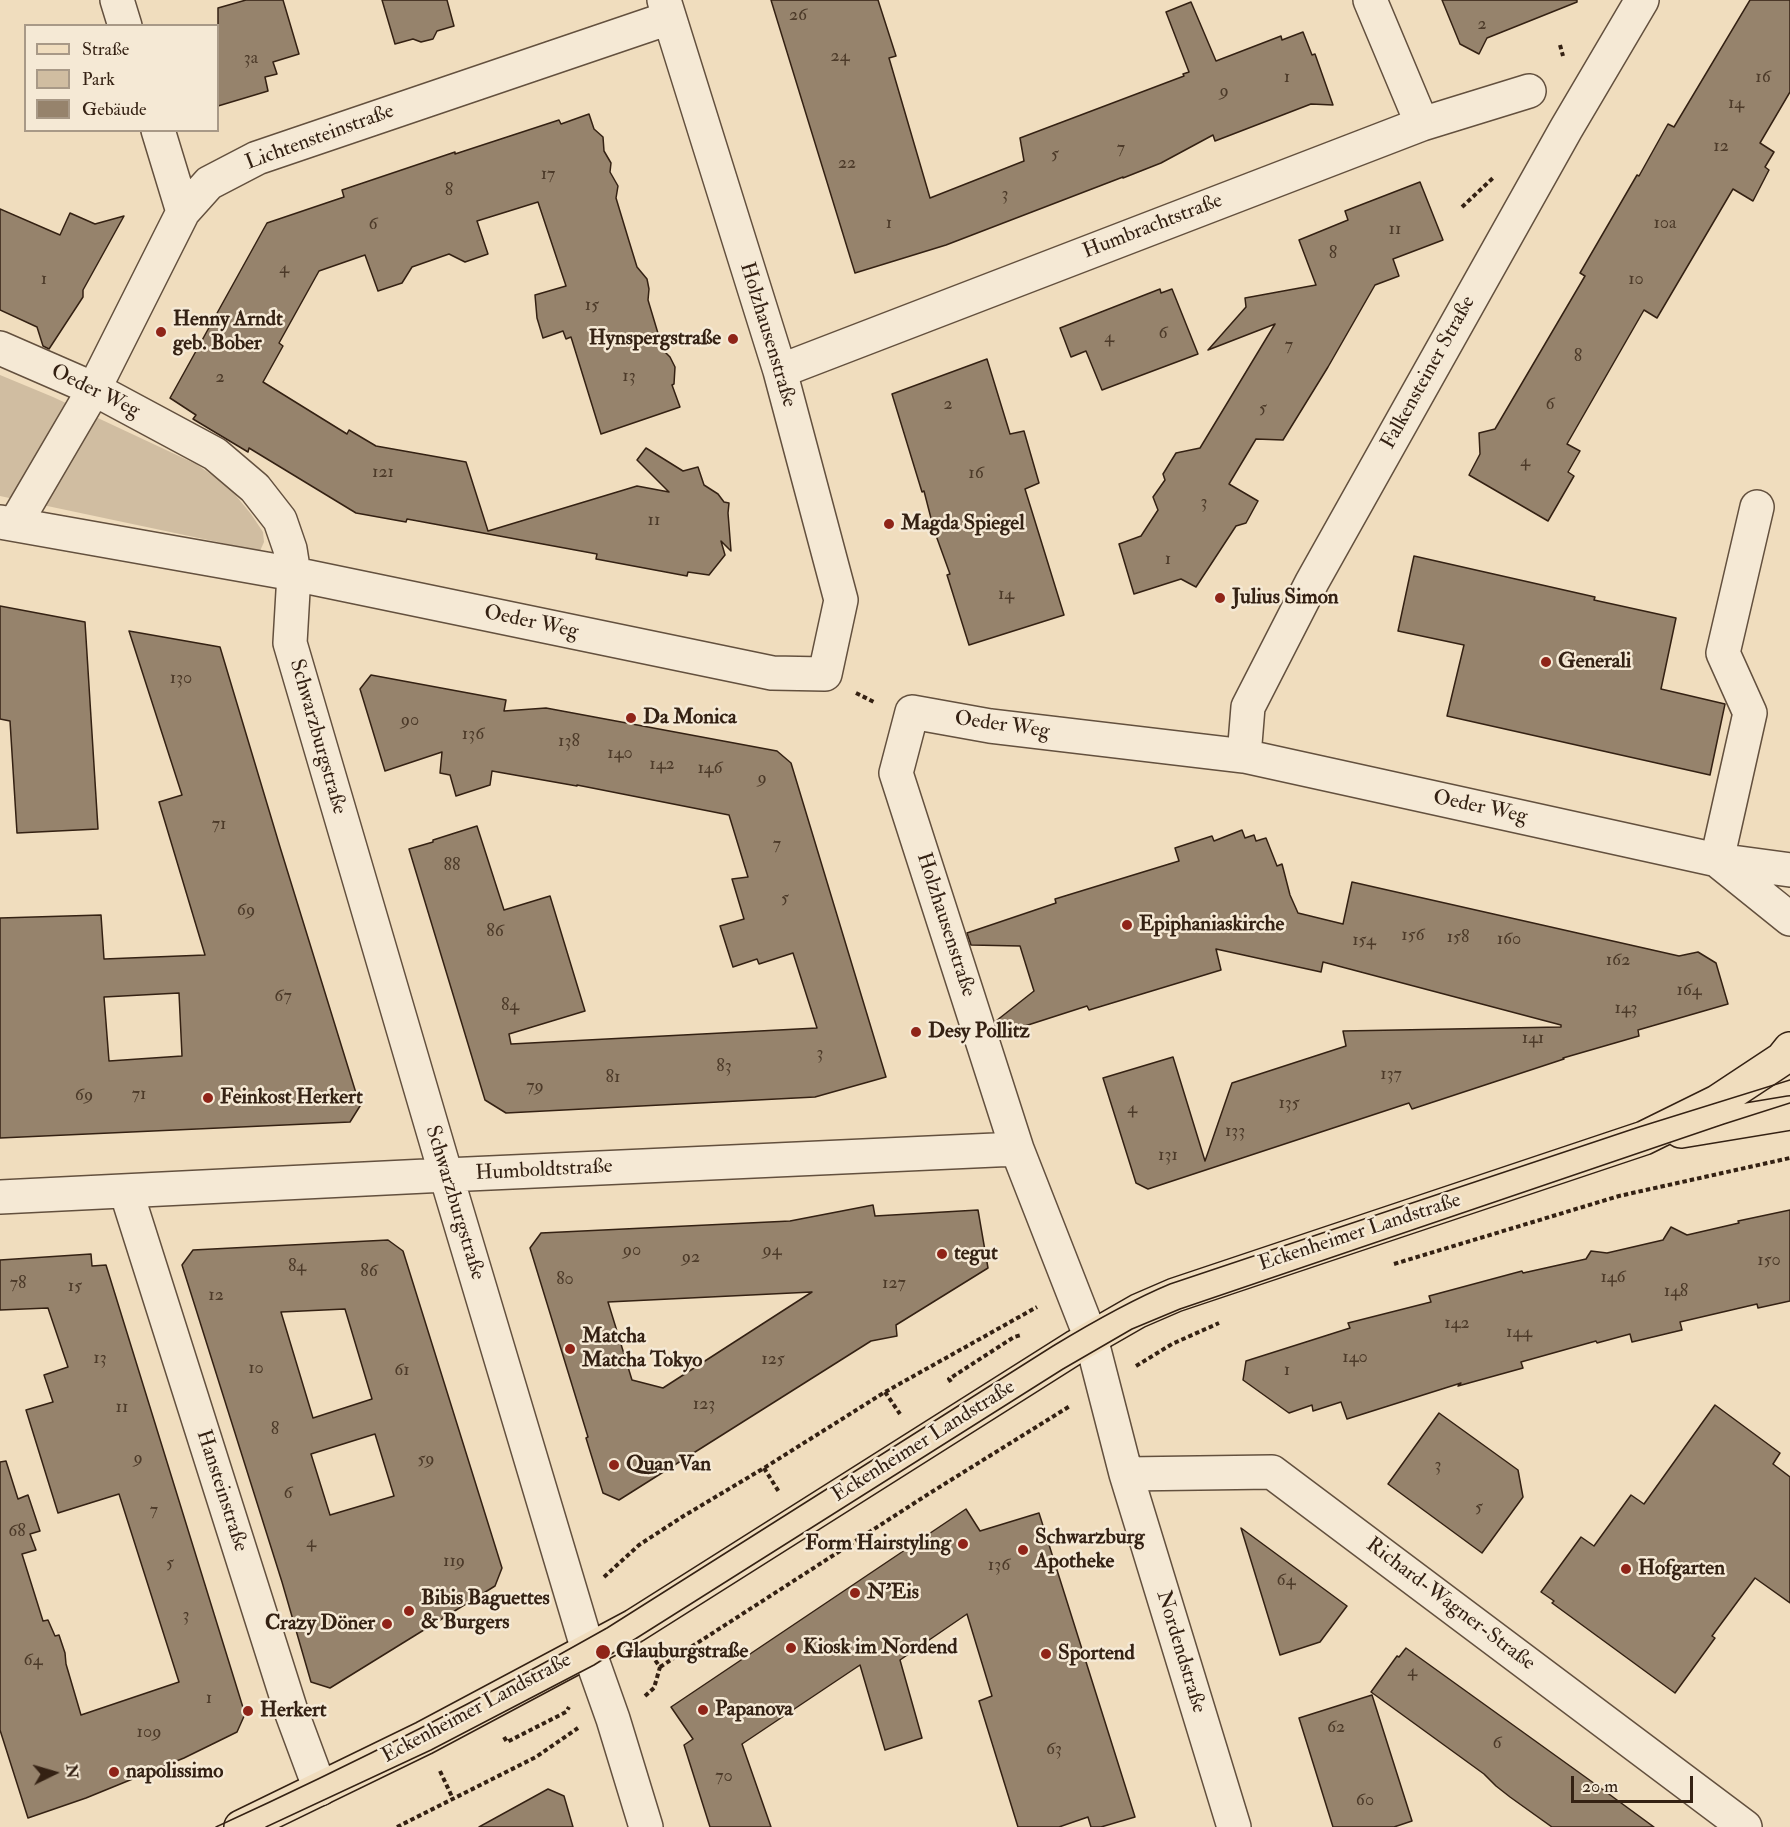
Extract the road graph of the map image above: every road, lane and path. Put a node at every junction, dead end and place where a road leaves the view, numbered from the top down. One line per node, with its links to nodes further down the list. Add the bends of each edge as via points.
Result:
1 (117, 0): 5 (street)
2 (1370, 0): 7 (street)
3 (1642, 0): 18 (street, Falkensteiner Straße, via 1312,582 1248,708)
4 (667, 9): 9 (street, Lichtensteinstraße, via 257,158 209,183); 11 (street, Holzhausenstraße)
5 (124, 24)
6 (1529, 91): 7 (street, Humbrachtstraße)
7 (1422, 124): 11 (street, Humbrachtstraße)
8 (159, 132): 9 (street)
9 (183, 212): 12 (street, Lichtensteinstraße)
10 (0, 348): 12 (street, Oeder Weg)
11 (780, 371): 16 (street, Holzhausenstraße, via 841,600)
12 (94, 388): 14 (street, Lichtensteinstraße); 15 (street, Oeder Weg, via 215,453 255,488 279,520)
13 (1757, 507): 19 (street, via 1724,653 1750,713)
14 (8, 523): 15 (street, Oeder Weg)
15 (294, 574): 16 (street, Oeder Weg, via 772,673); 27 (street, Schwarzburgstraße, via 290,643)
16 (825, 674): 17 (path, via 870,701)
17 (912, 712): 18 (street, Oeder Weg, via 990,726); 25 (street, Holzhausenstraße, via 896,773)
18 (1244, 756): 19 (street, Oeder Weg)
19 (1717, 860): 20 (street, Oeder Weg); 21 (street, Oeder Weg)
20 (1790, 870)
21 (1790, 919)
22 (1790, 1049): 24 (main road, Eckenheimer Landstraße, via 1782,1059 1717,1102)
23 (1790, 1113): 24 (main road, Eckenheimer Landstraße)
24 (1644, 1138): 34 (main road, Eckenheimer Landstraße, via 1175,1295)
25 (1017, 1149): 27 (street, Humboldtstraße); 34 (street, Holzhausenstraße)
26 (1790, 1158): 30 (path, via 1619,1196)
27 (446, 1175): 28 (street, Humboldtstraße); 43 (street, Schwarzburgstraße)
28 (126, 1191): 29 (street, Humboldtstraße); 49 (street, Hansteinstraße, via 291,1711)
29 (0, 1197)
30 (1389, 1266)
31 (1035, 1307): 37 (path)
32 (1221, 1322): 36 (path, via 1172,1344)
33 (1014, 1337): 35 (path)
34 (1091, 1338): 36 (street, Nordendstraße); 43 (main road, Eckenheimer Landstraße)
35 (953, 1376)
36 (1103, 1386): 40 (street, Nordendstraße); 44 (path)
37 (885, 1392): 38 (path); 39 (path)
38 (895, 1407)
39 (764, 1468): 41 (path); 42 (path, via 639,1545)
40 (1126, 1474): 54 (street, Nordendstraße); 55 (street, Richard-Wagner-Straße, via 1272,1472)
41 (774, 1484)
42 (603, 1578)
43 (588, 1651): 49 (main road, Eckenheimer Landstraße); 53 (street, Schwarzburgstraße)
44 (660, 1667)
45 (566, 1712): 47 (path)
46 (584, 1724): 50 (path, via 536,1756)
47 (516, 1738)
48 (443, 1779): 50 (path)
49 (320, 1789): 51 (main road, Eckenheimer Landstraße)
50 (453, 1799): 52 (path)
51 (241, 1827)
52 (397, 1827)
53 (646, 1827)
54 (1234, 1827)
55 (1745, 1827)

